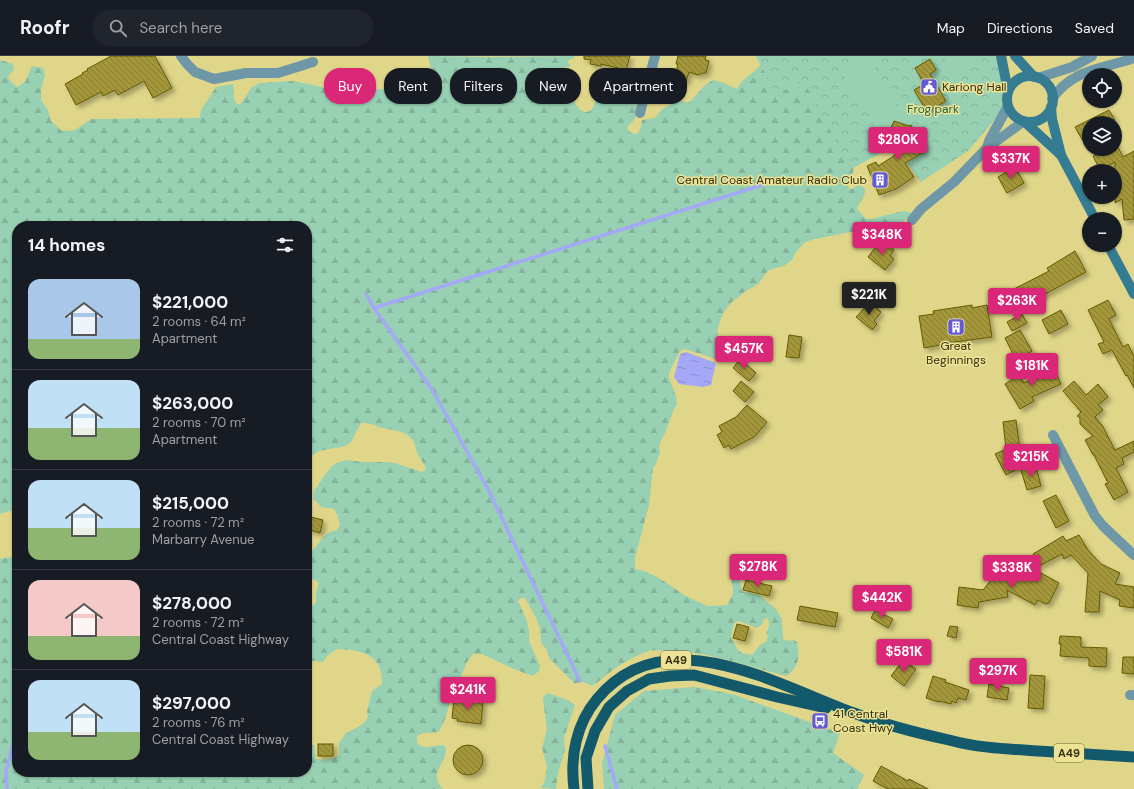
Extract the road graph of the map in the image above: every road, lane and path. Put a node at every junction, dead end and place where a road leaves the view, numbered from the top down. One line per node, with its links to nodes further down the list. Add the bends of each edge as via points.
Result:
1 (181, 56): 7 (street, via 195,72 214,79 246,73 278,73)
2 (655, 56): 12 (street)
3 (1001, 56): 9 (main road)
4 (1015, 56): 8 (main road)
5 (1092, 56): 8 (street)
6 (1134, 58): 10 (street, via 1081,74 1066,84)
7 (314, 62)
8 (1036, 78): 9 (main road, via 1021,78); 10 (main road, via 1050,89)
9 (1008, 91): 11 (main road)
10 (1052, 103): 13 (main road, via 1044,117 1032,122); 15 (main road, via 1052,119)
11 (1008, 106): 13 (main road, via 1014,116); 14 (street, via 988,141)
12 (640, 113)
13 (1024, 121): 14 (street); 15 (main road)
14 (988, 148): 17 (street)
15 (1060, 155): 16 (main road)
16 (1090, 212)
17 (912, 220)
18 (1112, 252): 19 (main road)
19 (1134, 294)
20 (1053, 435): 21 (street, via 1095,516)
21 (1134, 555)
22 (854, 714): 23 (highway, A49, via 966,745); 24 (highway, A49, via 777,681 733,668 697,660 659,661 624,674 593,703 576,739 572,776); 25 (highway, A49, via 694,676 670,676 649,680 627,691 609,707 595,731 586,758)
23 (1134, 757)
24 (574, 789)
25 (588, 789)

